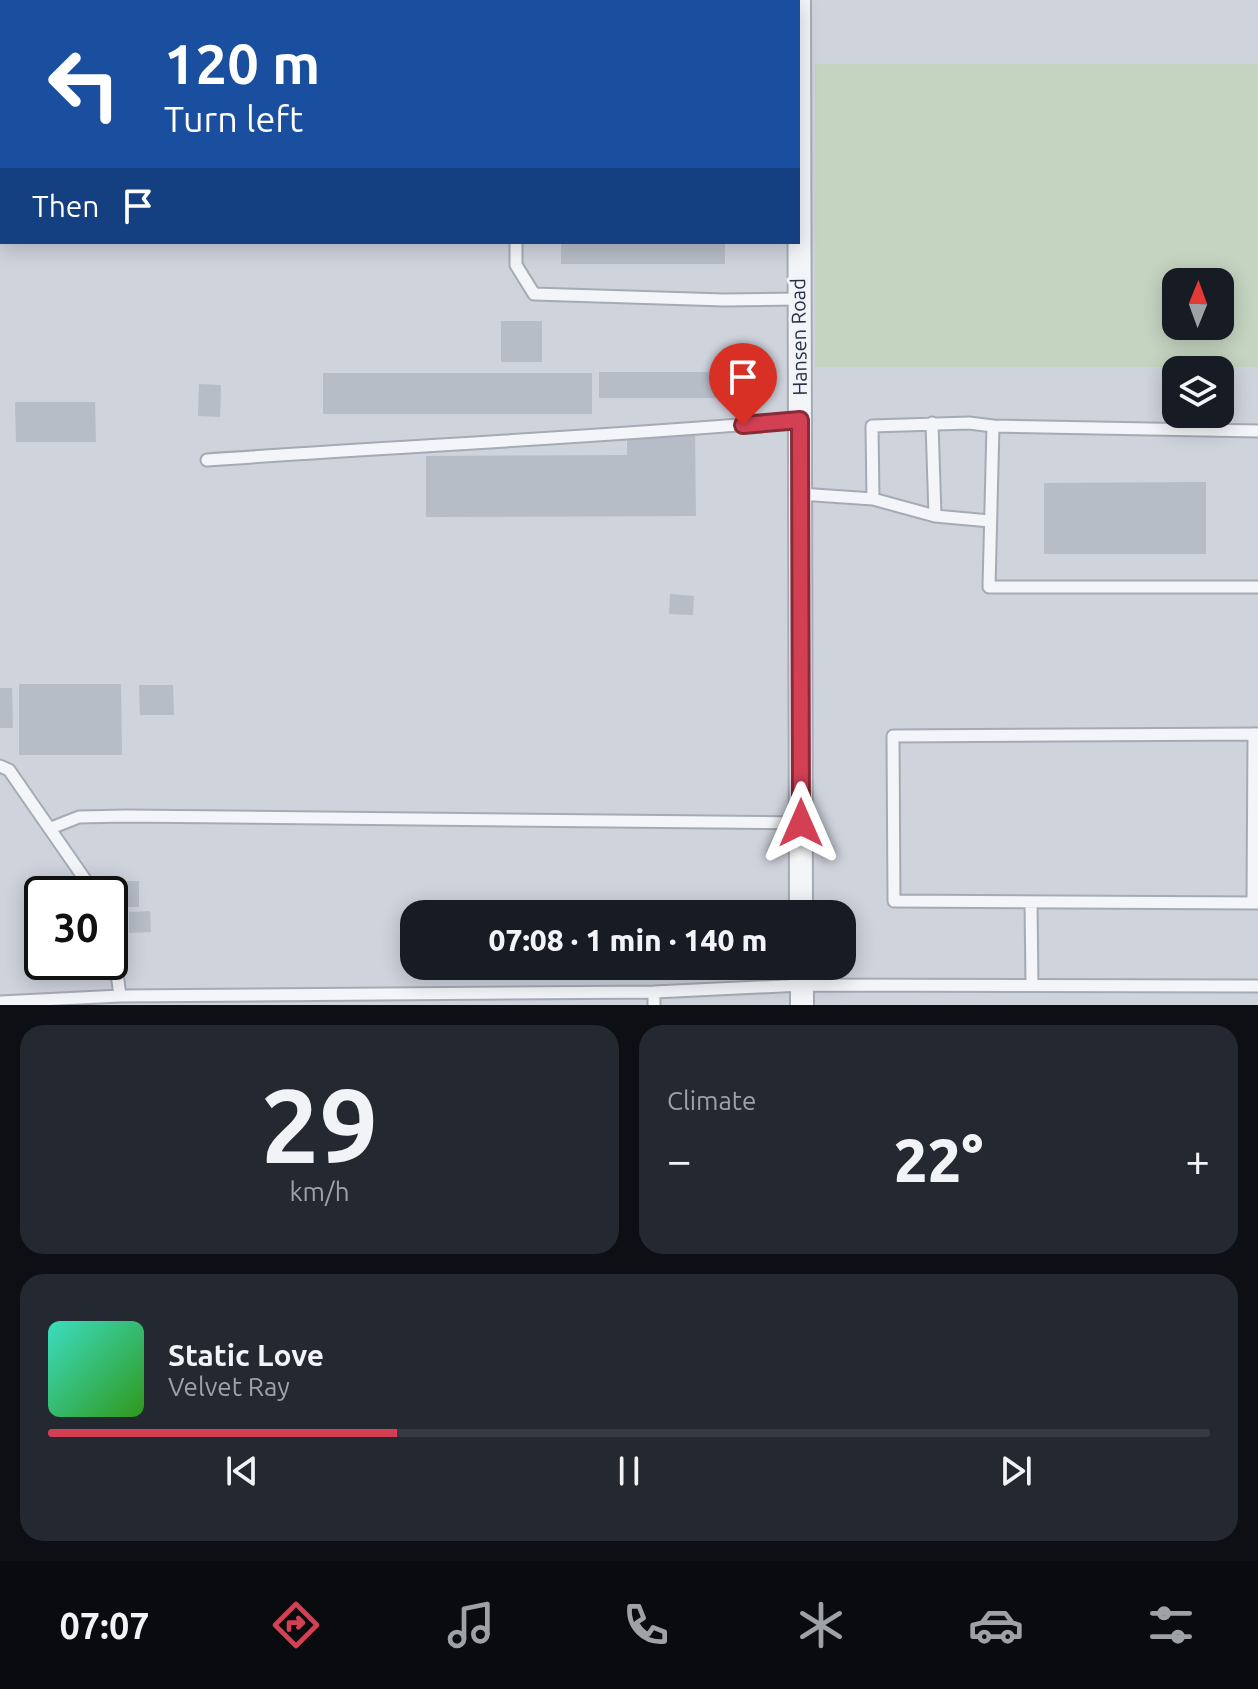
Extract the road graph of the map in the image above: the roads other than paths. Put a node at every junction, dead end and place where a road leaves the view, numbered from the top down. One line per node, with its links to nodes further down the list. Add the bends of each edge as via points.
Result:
1 (516, 244): 3 (lane, via 516,265 534,294)
2 (798, 244): 3 (street, Hansen Road)
3 (799, 299): 4 (street, Hansen Road)
4 (800, 420): 8 (lane); 9 (street, Hansen Road)
5 (932, 423): 6 (lane); 10 (lane, via 872,426); 11 (lane)
6 (993, 426): 7 (lane); 12 (lane)
7 (1258, 431)
8 (207, 460)
9 (800, 494): 10 (lane); 16 (street, Hansen Road)
10 (873, 499): 11 (lane)
11 (935, 516): 12 (lane)
12 (990, 521): 13 (lane, via 989,587)
13 (1258, 587)
14 (1256, 734): 20 (lane, via 893,736 894,901); 21 (lane)
15 (0, 766): 17 (lane, via 9,770)
16 (801, 823): 17 (lane, via 126,816 79,817); 19 (street, Hansen Road)
17 (51, 828): 18 (lane)
18 (83, 876)
19 (801, 900)
20 (1031, 902): 21 (lane); 24 (lane)
21 (1256, 903)
22 (118, 980): 26 (lane)
23 (802, 985): 24 (lane); 27 (lane)
24 (1032, 985): 25 (lane)
25 (1258, 986)
26 (120, 996): 28 (lane); 29 (lane)
27 (654, 999): 28 (lane)
28 (254, 1000)
29 (0, 1002)

